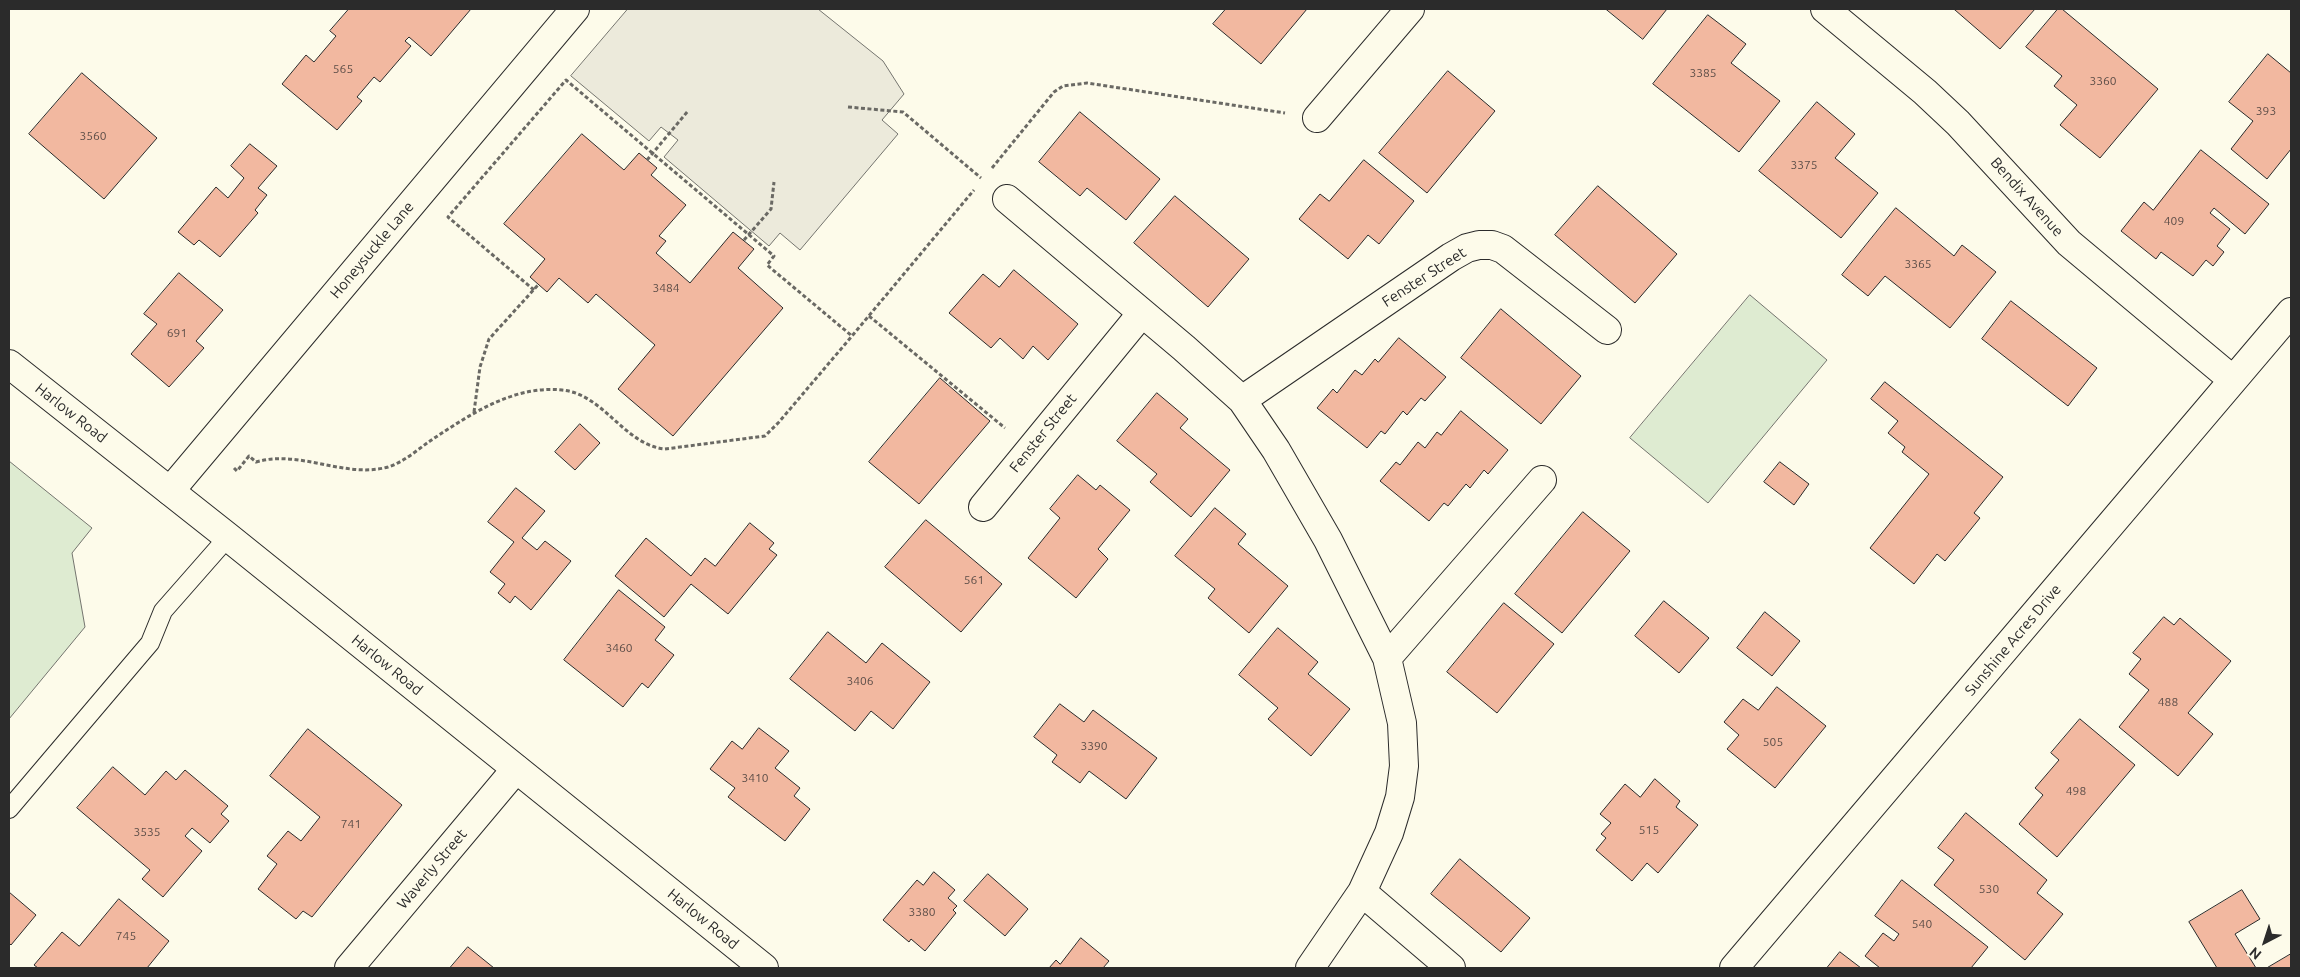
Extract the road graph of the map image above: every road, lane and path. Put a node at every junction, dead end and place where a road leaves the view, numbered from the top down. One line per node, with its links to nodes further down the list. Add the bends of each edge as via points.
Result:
1 (575, 9): 28 (street, Honeysuckle Lane)
2 (1410, 9): 6 (street)
3 (1825, 9): 22 (street, Bendix Avenue, via 1951,116 2069,243)
4 (848, 107): 9 (path, via 903,112)
5 (688, 111): 7 (path)
6 (1317, 118): 9 (path, via 1074,83 1054,92)
7 (653, 154): 8 (path); 12 (path); 15 (path, via 566,80 448,217)
8 (647, 160)
9 (982, 179): 18 (path)
10 (774, 182): 12 (path, via 771,209)
11 (1007, 199): 17 (street)
12 (749, 234): 13 (path); 20 (path, via 774,256 767,265)
13 (744, 240)
14 (538, 285): 15 (path)
15 (534, 290): 24 (path, via 489,339 480,367)
16 (2291, 312): 22 (street, Sunshine Acres Drive)
17 (1142, 313): 23 (street); 25 (street, Fenster Street)
18 (869, 316): 20 (path); 25 (path)
19 (1607, 330): 23 (street, Fenster Street, via 1513,255 1492,245 1479,245 1451,257)
20 (852, 336): 24 (path, via 765,436 658,448 638,438 587,398 560,390 526,392)
21 (9, 364): 28 (street, Harlow Road)
22 (2233, 380): 39 (street, Sunshine Acres Drive)
23 (1242, 400): 31 (street, via 1276,450 1328,540)
24 (474, 412): 26 (path, via 404,460 388,467 356,469 291,459 256,462 249,456 237,470)
25 (1030, 449): 29 (street, Fenster Street)
26 (231, 466)
27 (1542, 480): 31 (street)
28 (170, 491): 30 (street, Harlow Road)
29 (983, 507)
30 (228, 537): 32 (street, Harlow Road); 33 (lane, via 163,611 150,643)
31 (1388, 658): 34 (street, via 1402,722 1404,766 1400,798 1389,833)
32 (516, 769): 35 (street, Waverly Street); 36 (street, Harlow Road)
33 (9, 809)
34 (1362, 892): 37 (street); 38 (street)
35 (349, 968)
36 (764, 968)
37 (1310, 968)
38 (1451, 968)
39 (1734, 968)

